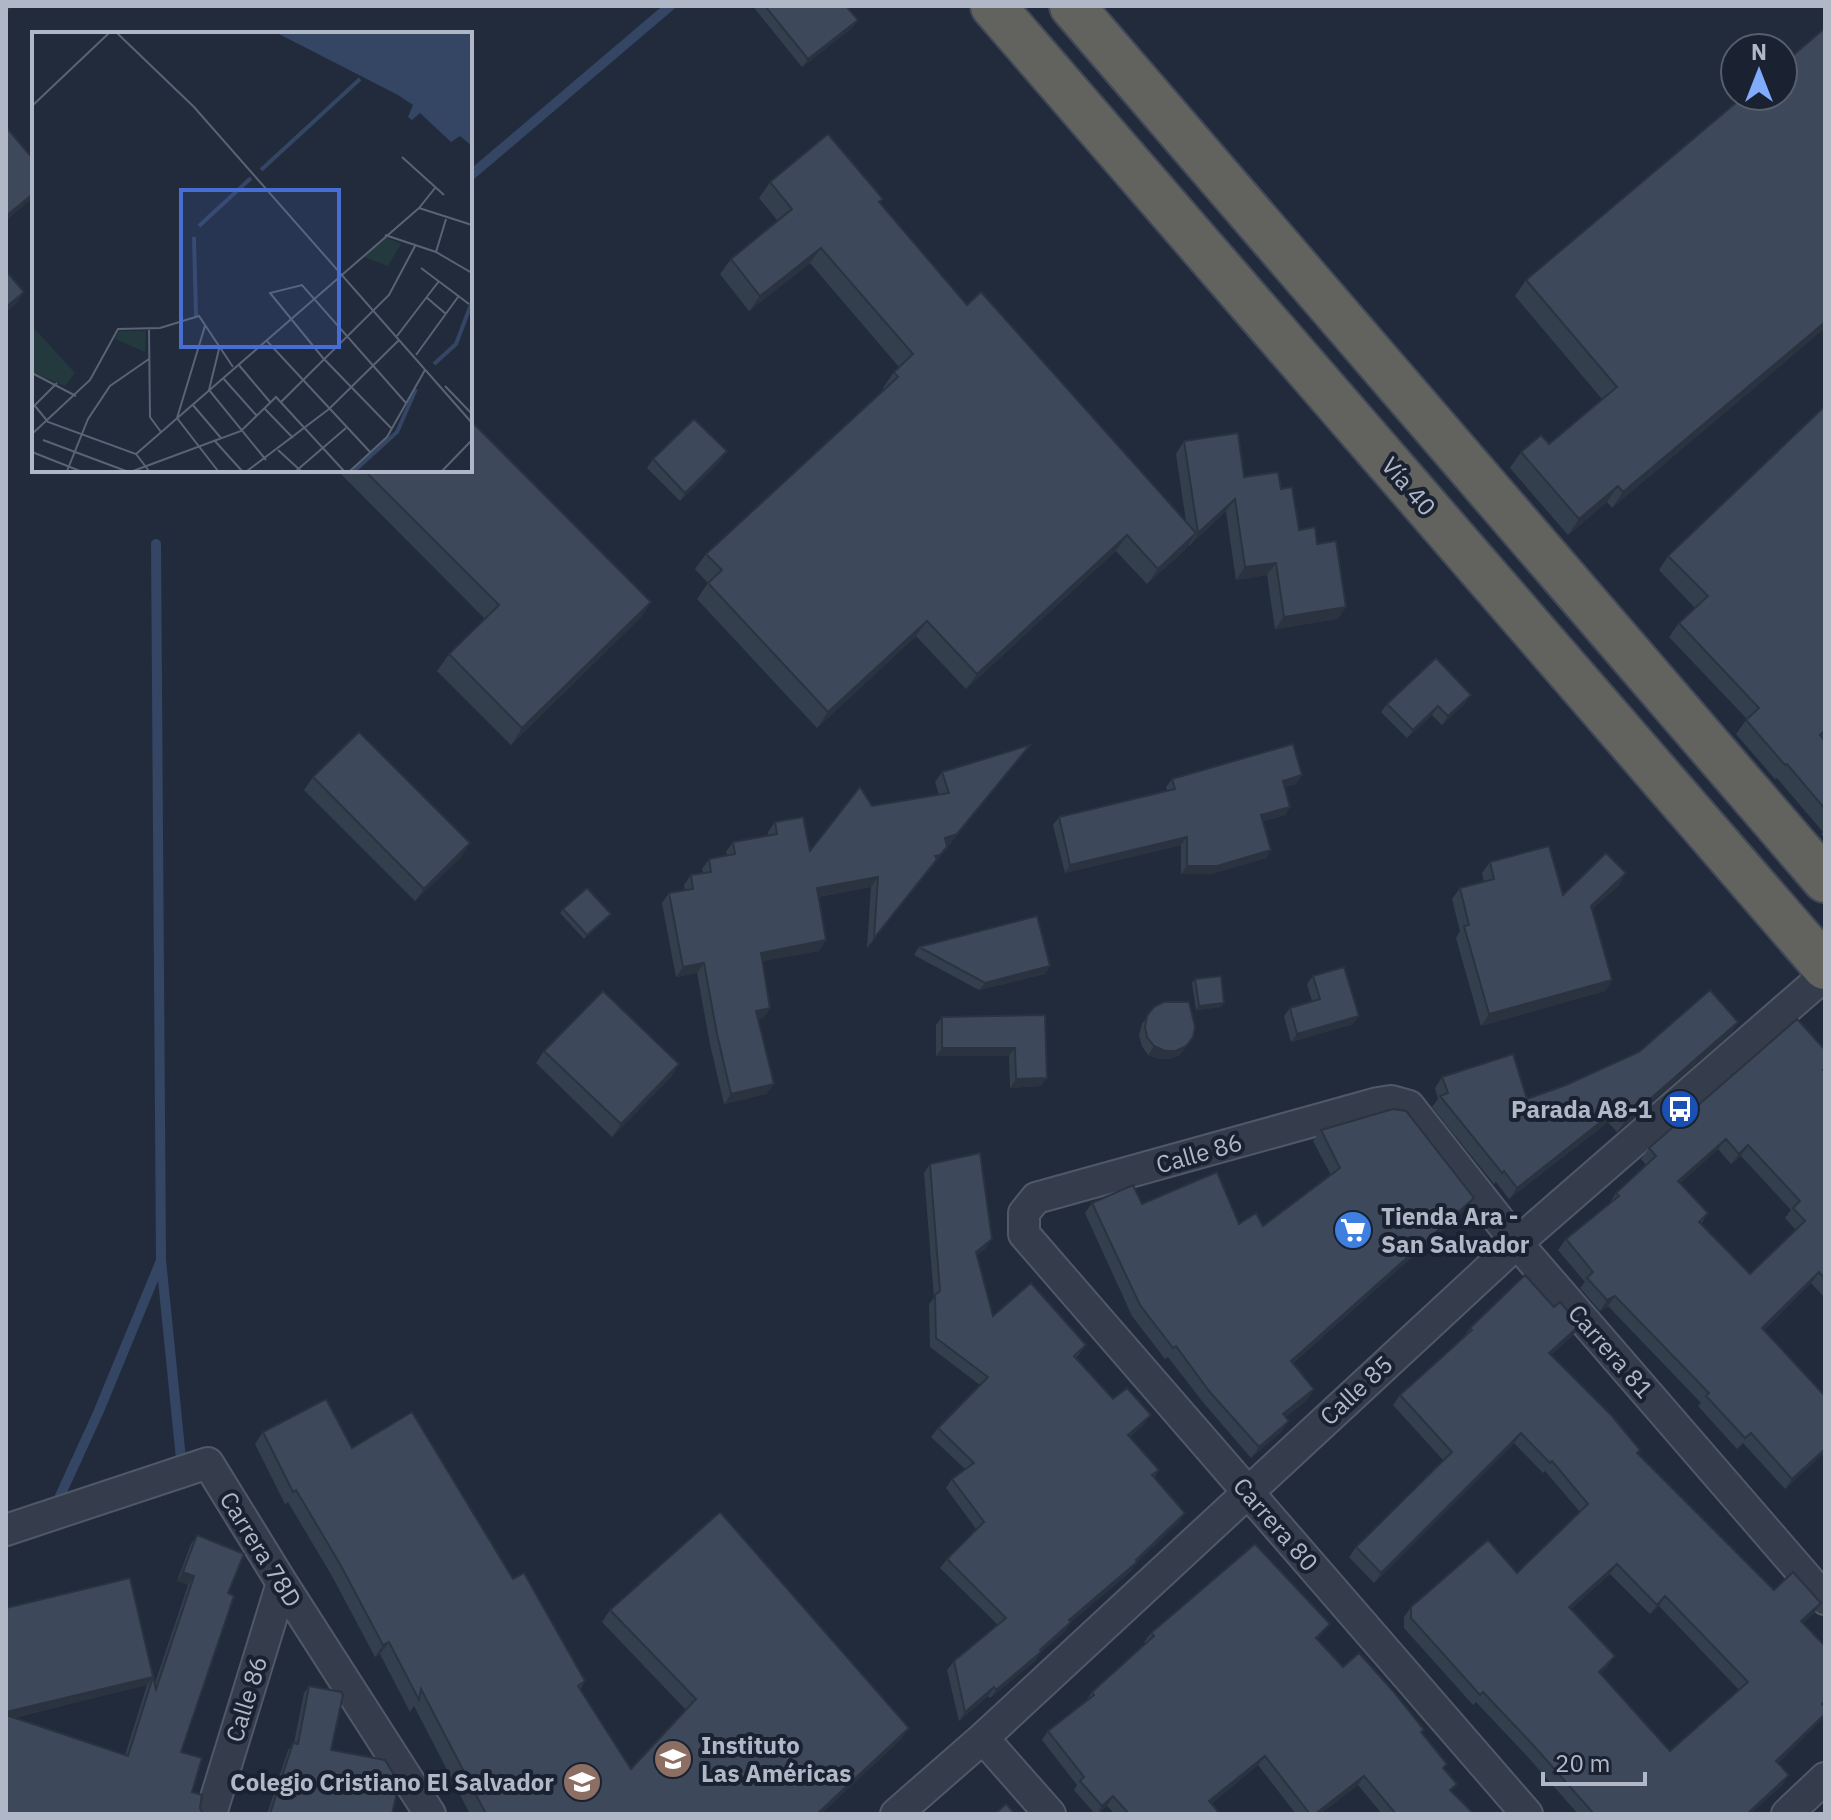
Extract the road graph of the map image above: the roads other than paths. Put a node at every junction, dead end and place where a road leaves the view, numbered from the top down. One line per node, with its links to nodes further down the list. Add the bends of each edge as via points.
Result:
1 (993, 6): 4 (highway, Vía 40)
2 (1072, 6): 3 (highway)
3 (1825, 880)
4 (1825, 967)
5 (1825, 975): 8 (street, Calle 85)
6 (1401, 1102): 7 (street, Calle 86, via 1378,1103 1036,1198 1024,1213); 8 (street, Carrera 81)
7 (1024, 1234): 9 (street, Carrera 80)
8 (1517, 1243): 9 (street, Calle 85); 12 (street, Carrera 81)
9 (1247, 1491): 13 (street, Calle 85); 19 (street, Carrera 80)
10 (6, 1530): 11 (street, Carrera 78D, via 208,1463)
11 (282, 1583): 15 (street, Calle 86); 16 (street, Carrera 78D)
12 (1825, 1599)
13 (983, 1738): 17 (street, Calle 85); 18 (street)
14 (1825, 1778): 20 (street)
15 (211, 1814)
16 (430, 1814)
17 (896, 1814)
18 (1050, 1814)
19 (1527, 1814)
20 (1787, 1814)

